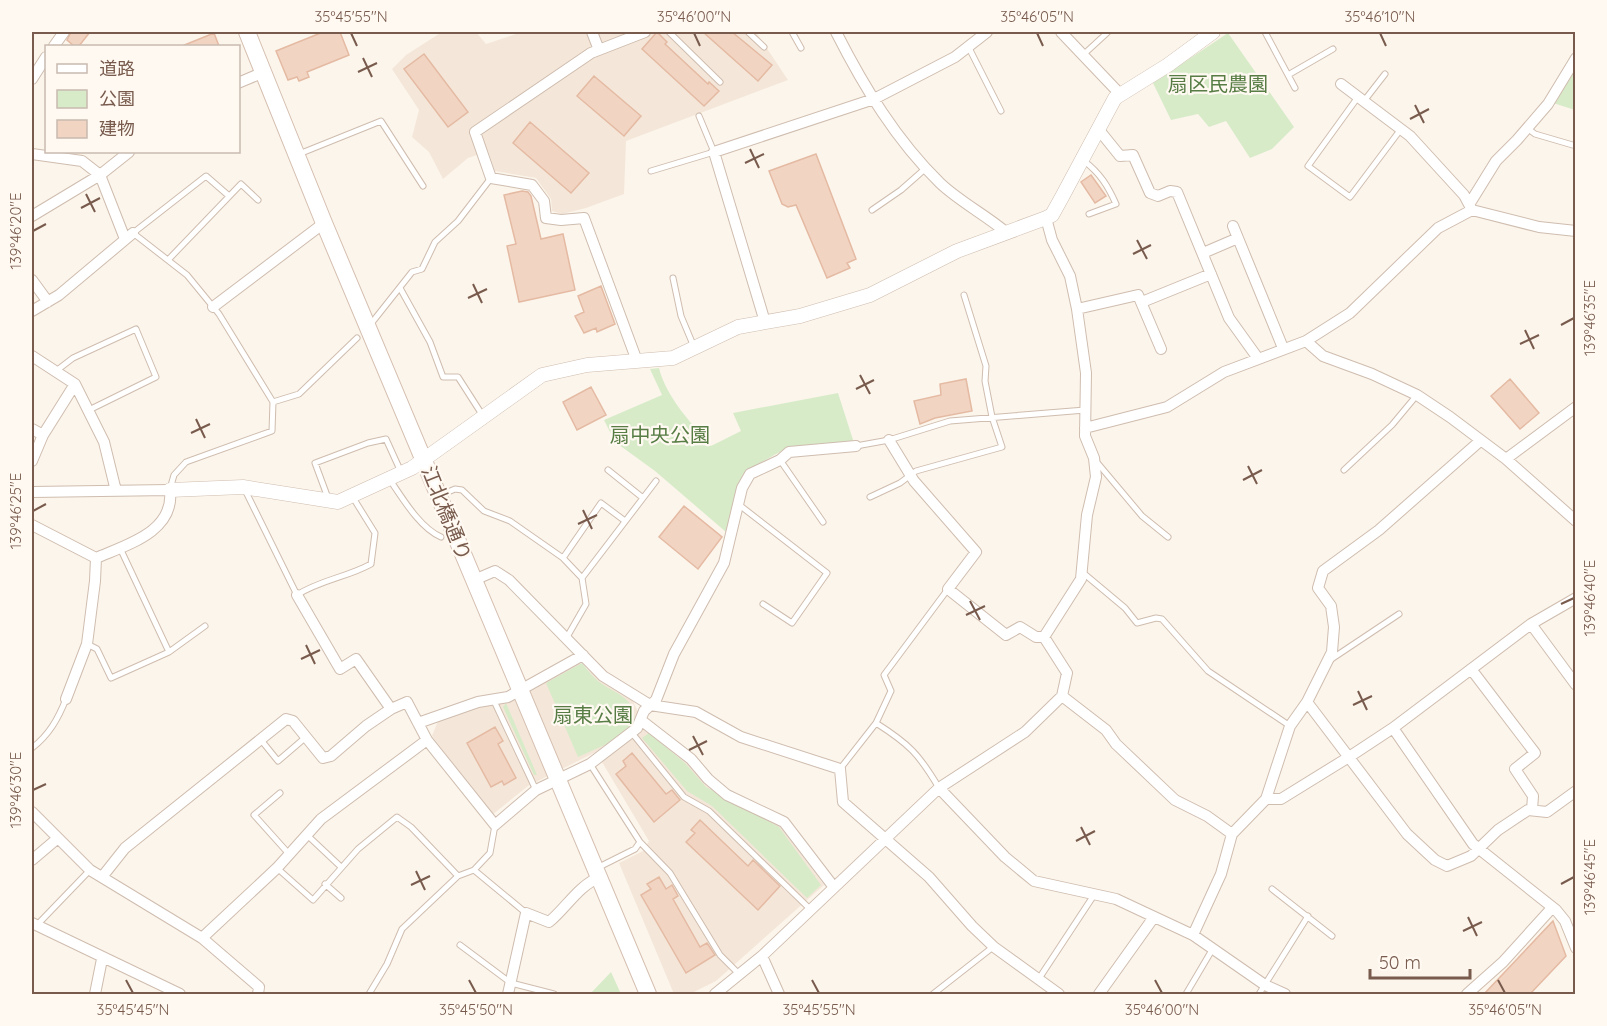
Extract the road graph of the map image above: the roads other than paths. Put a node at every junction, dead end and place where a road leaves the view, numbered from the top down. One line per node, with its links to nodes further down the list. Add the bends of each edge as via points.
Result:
1 (64, 32): 14 (street)
2 (247, 32): 23 (main road, 江北橋通り)
3 (592, 32): 19 (street)
4 (642, 32): 19 (street)
5 (669, 32): 28 (lane)
6 (748, 32): 16 (lane)
7 (792, 32): 17 (lane)
8 (837, 32): 32 (street)
9 (987, 32): 15 (street)
10 (1061, 32): 20 (street)
11 (1108, 32): 20 (lane)
12 (1213, 32): 31 (street)
13 (1265, 32): 25 (lane)
14 (55, 45)
15 (968, 46): 32 (street, via 955,57); 34 (lane)
16 (764, 47)
17 (801, 48)
18 (1333, 49): 25 (lane)
19 (599, 50): 48 (street, via 475,132)
20 (1083, 55): 31 (street)
21 (1575, 58): 36 (street, via 1548,104)
22 (45, 59): 26 (street)
23 (264, 72): 27 (street); 43 (main road, 江北橋通り)
24 (1384, 74): 33 (lane)
25 (1288, 75): 30 (lane)
26 (32, 79)
27 (240, 82)
28 (720, 82)
29 (1341, 84): 33 (street)
30 (1295, 88)
31 (1120, 94): 38 (street)
32 (874, 99): 40 (street); 45 (street, via 898,138)
33 (1361, 99): 37 (street); 37 (lane, via 1308,166 1350,197)
34 (1001, 111)
35 (699, 116): 40 (lane)
36 (1527, 128): 39 (lane); 52 (street, via 1496,161)
37 (1401, 129): 52 (street)
38 (1099, 130): 44 (street); 63 (street, via 1120,156 1133,155 1150,193 1158,196 1177,192)
39 (1575, 146)
40 (714, 152): 46 (lane); 75 (street)
41 (128, 153): 47 (street)
42 (32, 154): 47 (street, via 82,160)
43 (297, 155): 49 (lane, via 381,121); 57 (main road, 江北橋通り)
44 (1083, 160): 54 (lane, via 1107,184 1116,204); 56 (street, via 1052,215)
45 (926, 168): 53 (lane); 60 (street, via 942,185)
46 (651, 171)
47 (99, 175): 55 (street); 61 (street)
48 (491, 178): 68 (lane, via 458,221 435,242 422,269 412,272); 83 (street, via 532,185 544,201 546,218 584,218)
49 (423, 186)
50 (229, 196): 51 (lane, via 241,184); 61 (lane, via 206,176); 64 (lane)
51 (258, 200)
52 (1471, 207): 59 (street, via 1539,227); 77 (street, via 1438,228 1350,313)
53 (872, 210)
54 (1089, 214)
55 (32, 216)
56 (1046, 218): 60 (street); 73 (street, via 1070,276)
57 (324, 223): 72 (street); 76 (main road, 江北橋通り)
58 (1233, 226): 62 (street)
59 (1575, 231)
60 (1007, 233): 75 (street, via 957,251 870,295)
61 (129, 236): 64 (lane); 70 (street)
62 (1238, 238): 63 (street); 79 (street)
63 (1203, 253): 65 (street)
64 (168, 260): 72 (lane, via 187,275)
65 (1212, 274): 71 (street); 82 (street, via 1229,318)
66 (673, 278): 78 (lane, via 681,316)
67 (32, 280): 70 (street)
68 (400, 288): 76 (lane); 91 (lane, via 444,377 458,377)
69 (964, 295): 92 (lane, via 986,366)
70 (48, 302): 74 (street)
71 (1142, 302): 73 (street, via 1138,295); 80 (street)
72 (213, 307): 87 (lane)
73 (1077, 309): 90 (street, via 1086,373)
74 (32, 311)
75 (765, 322): 78 (street, via 738,327)
76 (363, 332): 87 (lane, via 299,394); 101 (main road, 江北橋通り)
77 (1306, 340): 79 (street); 86 (street, via 1323,356)
78 (695, 348): 83 (street, via 673,358)
79 (1283, 348): 82 (street)
80 (1161, 349)
81 (32, 356): 84 (street)
82 (1257, 357): 93 (street, via 1167,407)
83 (637, 361): 91 (street, via 587,364 542,375)
84 (56, 371): 85 (street); 89 (lane, via 74,358 136,329 156,377)
85 (75, 384): 89 (street); 95 (street)
86 (1417, 395): 97 (street); 105 (lane, via 1392,425)
87 (273, 402): 110 (lane, via 272,431 186,462 174,475)
88 (1575, 407): 100 (street)
89 (89, 410): 111 (street, via 104,442)
90 (1085, 410): 92 (lane); 93 (street)
91 (483, 417): 101 (street)
92 (992, 417): 96 (lane, via 950,421); 106 (lane, via 1002,447)
93 (1085, 428): 99 (street)
94 (32, 429): 95 (street)
95 (43, 435): 103 (street)
96 (889, 440): 98 (lane); 106 (street)
97 (1480, 441): 100 (street); 143 (street, via 1378,530 1323,571 1318,588 1331,606 1334,627)
98 (856, 446): 102 (street, via 789,452)
99 (1094, 458): 124 (lane, via 1142,516); 128 (street, via 1096,477 1087,515)
100 (1506, 459): 120 (street)
101 (425, 460): 107 (street); 114 (main road, 江北橋通り)
102 (780, 460): 118 (street, via 750,474); 121 (lane)
103 (32, 461)
104 (608, 470): 116 (lane)
105 (1344, 470)
106 (911, 475): 115 (lane); 131 (street, via 976,552)
107 (395, 476): 113 (street); 117 (lane, via 387,439 315,463); 123 (lane, via 402,498)
108 (656, 481): 116 (lane)
109 (243, 487): 110 (street); 117 (street); 132 (lane)
110 (170, 490): 111 (street); 125 (street, via 171,502 162,521 144,537)
111 (116, 491): 112 (street)
112 (32, 492)
113 (352, 496): 117 (street); 132 (lane, via 375,533 371,564)
114 (440, 496): 127 (lane, via 462,490 484,511 510,520); 130 (main road, 江北橋通り)
115 (870, 497)
116 (643, 498): 119 (lane)
117 (330, 502)
118 (738, 504): 134 (lane, via 827,573 792,623); 151 (street, via 724,563 674,654 656,700)
119 (625, 520): 127 (lane, via 601,503); 129 (lane)
120 (1575, 521)
121 (823, 522)
122 (32, 525): 126 (street)
123 (441, 537)
124 (1168, 537)
125 (120, 548): 126 (street); 141 (lane)
126 (96, 558): 140 (street)
127 (563, 558): 129 (lane)
128 (1082, 572): 139 (street); 156 (lane, via 1137,623 1162,619 1208,671)
129 (582, 578): 138 (lane, via 586,604)
130 (474, 580): 138 (street, via 495,571); 146 (main road, 江北橋通り)
131 (948, 589): 139 (street, via 1006,635 1020,627 1036,637); 155 (lane, via 884,675 891,691)
132 (297, 595): 152 (street, via 340,669 356,659)
133 (1575, 598): 136 (street)
134 (762, 604)
135 (1399, 614): 143 (lane)
136 (1531, 624): 144 (street); 145 (street)
137 (205, 626): 141 (lane)
138 (567, 637): 142 (street)
139 (1044, 637): 147 (street, via 1067,673)
140 (87, 644): 141 (lane, via 97,649 111,678); 148 (street)
141 (169, 652)
142 (583, 655): 146 (street); 151 (street, via 603,676)
143 (1327, 663): 150 (street)
144 (1471, 669): 157 (street); 172 (street, via 1535,753 1515,769 1533,796)
145 (1575, 686)
146 (520, 690): 149 (street); 166 (main road, 江北橋通り)
147 (1062, 696): 167 (street, via 1025,732); 175 (street, via 1106,730 1174,800)
148 (66, 699): 162 (lane, via 45,739)
149 (494, 700): 154 (street); 168 (lane)
150 (1307, 702): 156 (street); 163 (street)
151 (650, 705): 153 (street); 165 (street, via 696,712 741,737)
152 (391, 709): 154 (street, via 407,702); 159 (street, via 331,756 323,758)
153 (642, 720): 158 (street); 191 (street, via 691,759 727,795 784,822)
154 (418, 723): 161 (street)
155 (876, 723): 165 (lane); 167 (lane, via 907,743)
156 (1290, 726): 171 (street)
157 (1393, 728): 163 (street); 180 (street)
158 (632, 733): 164 (street); 195 (lane, via 684,797 709,811)
159 (306, 737): 160 (street, via 293,721 286,719); 160 (lane, via 278,760)
160 (261, 740): 189 (street, via 125,848)
161 (427, 740): 174 (street); 176 (street, via 321,819)
162 (32, 748)
163 (1349, 757): 171 (street, via 1281,800); 180 (street, via 1407,834 1435,860 1447,866 1472,856)
164 (590, 764): 166 (street); 179 (lane)
165 (840, 769): 178 (street, via 843,802)
166 (558, 778): 168 (street); 187 (main road, 江北橋通り)
167 (939, 788): 178 (street); 193 (street, via 1005,857 1034,880)
168 (536, 790): 174 (street)
169 (1575, 791): 172 (street, via 1547,812)
170 (280, 793): 181 (lane, via 254,815)
171 (1266, 799): 175 (street)
172 (1532, 810): 180 (street, via 1505,824)
173 (32, 812): 177 (street)
174 (495, 825): 186 (lane, via 490,853)
175 (1232, 834): 201 (street, via 1221,874)
176 (307, 835): 181 (street); 183 (lane)
177 (57, 838): 182 (street); 185 (street)
178 (884, 838): 191 (street); 205 (street, via 929,877)
179 (640, 842): 187 (lane); 210 (lane, via 670,873 720,955)
180 (1478, 848): 196 (street)
181 (289, 854): 184 (street)
182 (32, 860)
183 (341, 867): 188 (lane, via 397,817); 190 (lane)
184 (278, 868): 190 (lane, via 313,900); 203 (street)
185 (90, 870): 189 (street); 200 (lane)
186 (474, 870): 188 (lane); 197 (lane)
187 (598, 873): 197 (street, via 549,922); 219 (main road, 江北橋通り)
188 (458, 876): 217 (lane, via 402,928)
189 (102, 877): 203 (street)
190 (325, 884): 194 (lane)
191 (833, 886): 195 (street)
192 (1272, 889): 198 (lane)
193 (1095, 894): 199 (street); 211 (lane)
194 (341, 898)
195 (810, 909): 208 (street)
196 (1551, 909): 206 (street, via 1565,921); 228 (street, via 1503,962)
197 (526, 913): 213 (street)
198 (1308, 916): 202 (lane); 212 (lane)
199 (1154, 917): 201 (street); 224 (street)
200 (34, 924): 209 (street)
201 (1193, 935): 207 (street)
202 (1332, 936)
203 (202, 938): 216 (street, via 258,987)
204 (460, 945): 213 (lane)
205 (994, 947): 211 (street); 222 (lane)
206 (1575, 948)
207 (1212, 950): 212 (street); 225 (lane)
208 (762, 956): 210 (street); 221 (street)
209 (102, 959): 214 (street); 215 (street)
210 (740, 975): 220 (street)
211 (1038, 981): 223 (street)
212 (1265, 985): 226 (lane); 227 (street)
213 (510, 989): 218 (lane)
214 (95, 994)
215 (180, 994)
216 (258, 994)
217 (369, 994)
218 (554, 994)
219 (648, 994)
220 (715, 994)
221 (779, 994)
222 (933, 994)
223 (1059, 994)
224 (1099, 994)
225 (1186, 994)
226 (1259, 994)
227 (1285, 994)
228 (1467, 994)

